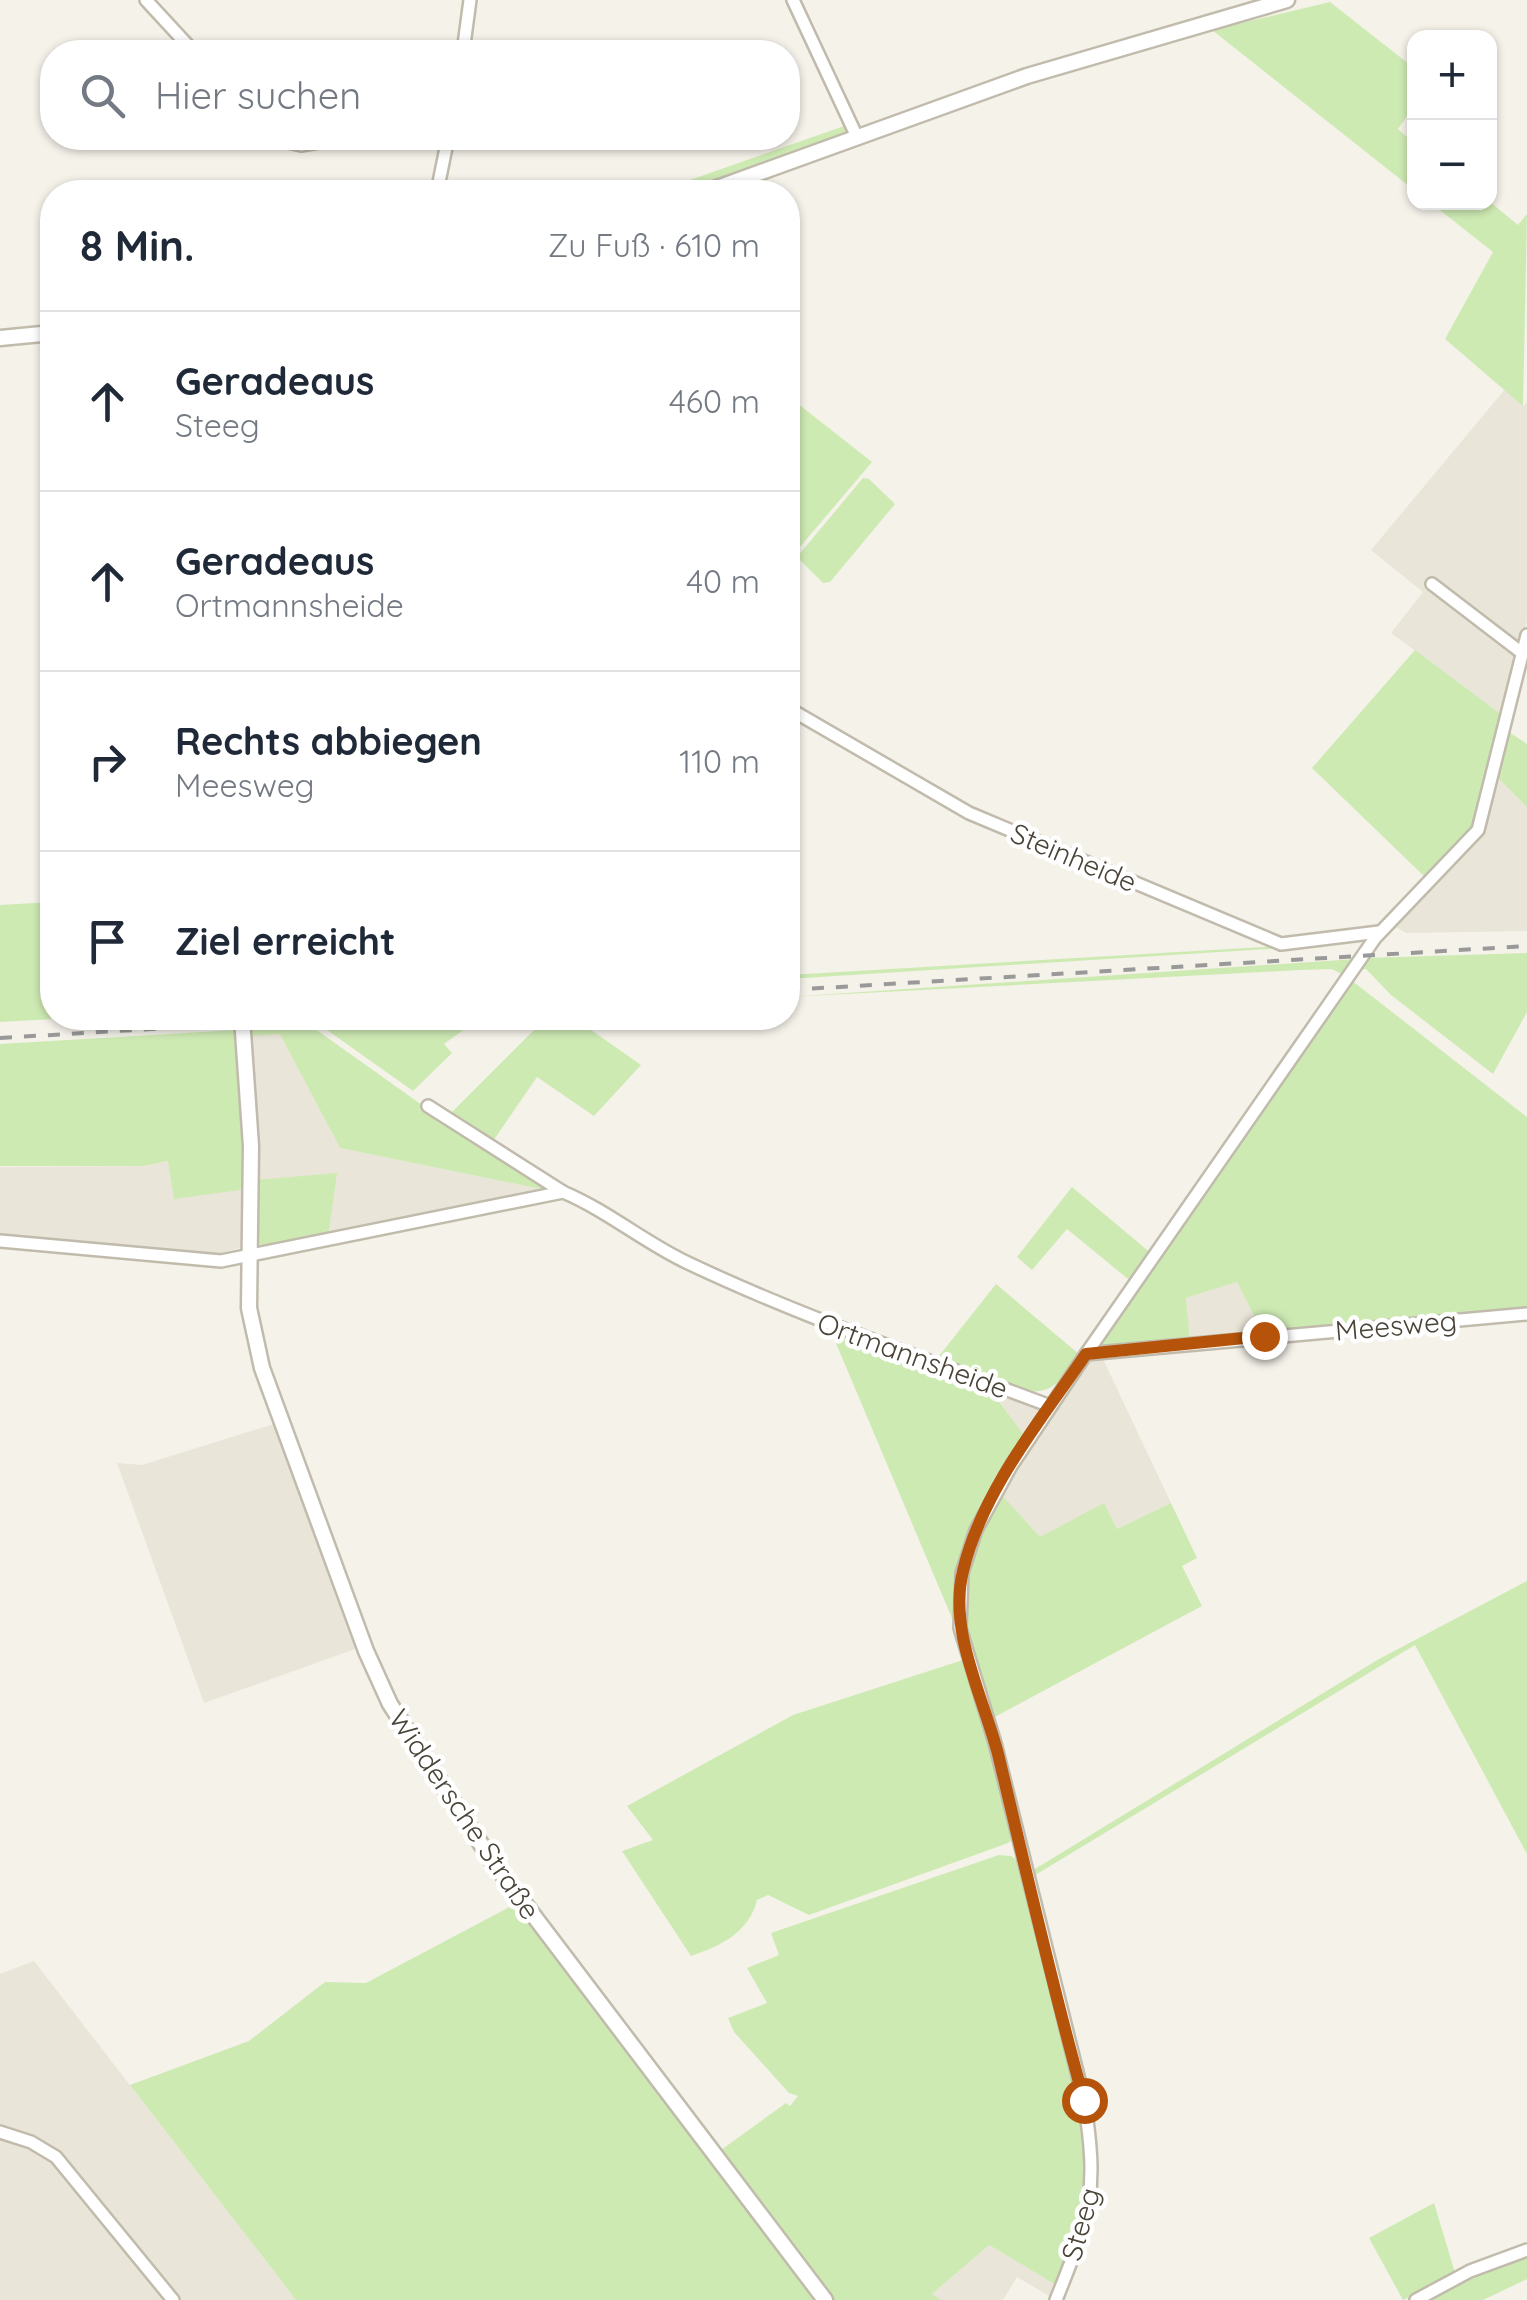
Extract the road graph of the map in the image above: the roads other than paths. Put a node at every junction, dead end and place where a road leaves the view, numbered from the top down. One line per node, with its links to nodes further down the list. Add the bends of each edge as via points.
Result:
1 (146, 0): 7 (street)
2 (470, 0): 6 (street)
3 (480, 0): 6 (street)
4 (793, 0): 9 (street)
5 (1286, 0): 9 (street, via 1100,53)
6 (468, 24): 8 (street)
7 (183, 40)
8 (466, 40)
9 (857, 137): 12 (street)
10 (446, 150): 11 (street)
11 (440, 180)
12 (739, 180)
13 (40, 335): 14 (street)
14 (0, 338)
15 (1432, 584): 17 (street)
16 (1527, 635): 17 (street)
17 (1522, 653): 19 (street, via 1478,830)
18 (800, 715): 19 (street, Steinheide, via 969,813 1282,944)
19 (1380, 932): 26 (street)
20 (243, 1030): 24 (street, Widdersche Straße, via 251,1146)
21 (428, 1106): 22 (street, Ortmannsheide)
22 (563, 1192): 24 (street); 27 (street, Ortmannsheide, via 684,1261 796,1312)
23 (0, 1241): 24 (street, via 221,1261)
24 (247, 1257): 31 (street, Widdersche Straße, via 248,1308 262,1368 390,1704 490,1858)
25 (1527, 1314): 26 (street, Meesweg)
26 (1086, 1354): 27 (street)
27 (1050, 1406): 32 (street, Steeg, via 976,1530 959,1600 960,1628 999,1760 1091,2144 1086,2225)
28 (0, 2132): 30 (street, via 56,2158)
29 (1527, 2250): 33 (street)
30 (173, 2300)
31 (825, 2300)
32 (1056, 2300)
33 (1416, 2300)

